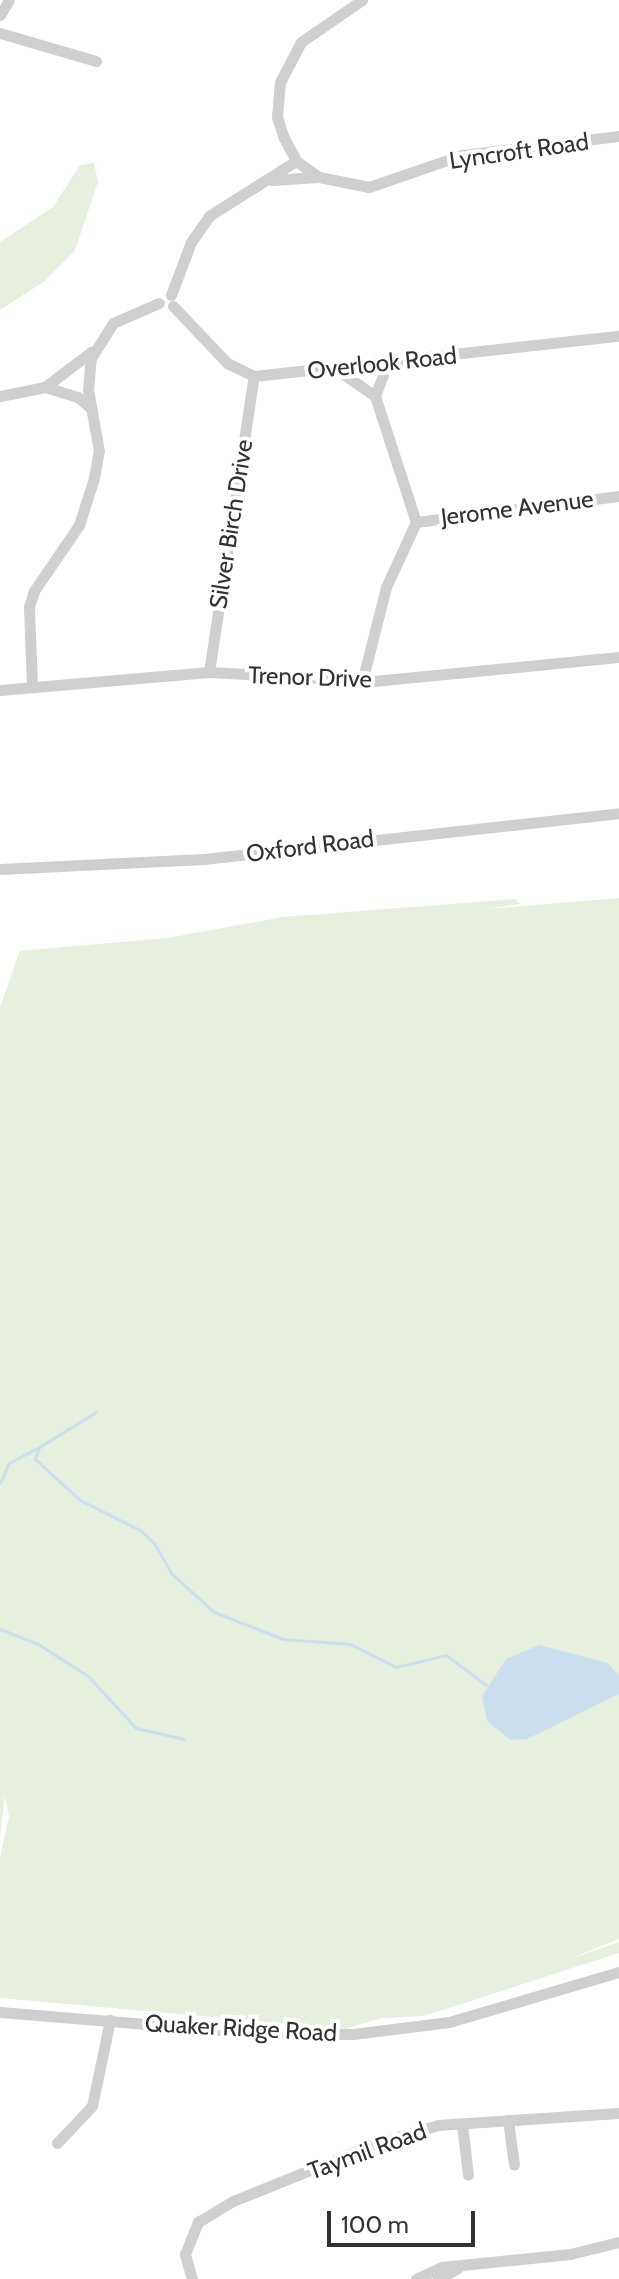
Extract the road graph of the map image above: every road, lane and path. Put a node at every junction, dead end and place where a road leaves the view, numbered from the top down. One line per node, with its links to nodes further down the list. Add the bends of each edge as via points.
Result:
1 (9, 0): 3 (street)
2 (362, 0): 7 (street, via 301,42 291,55 277,95 277,117)
3 (0, 15)
4 (0, 33): 5 (street)
5 (96, 61)
6 (619, 136): 8 (street, Lyncroft Road, via 462,155 369,187)
7 (296, 161): 8 (street, Lyncroft Road); 9 (street)
8 (319, 177): 9 (street)
9 (271, 180): 10 (street, via 225,202 209,216 191,242)
10 (172, 300): 12 (street, via 119,319); 15 (street, via 227,363)
11 (619, 336): 13 (street, Overlook Road)
12 (94, 348): 16 (street); 19 (street, via 87,375)
13 (388, 362): 14 (street, Overlook Road); 18 (street)
14 (335, 368): 15 (street, Overlook Road); 18 (street)
15 (254, 376): 23 (street, Silver Birch Drive)
16 (45, 387): 17 (street); 19 (street, via 78,397)
17 (0, 396)
18 (375, 396): 21 (street)
19 (92, 409): 25 (street, via 99,451 84,511 46,569 29,607)
20 (619, 496): 21 (street, Jerome Avenue)
21 (416, 522): 24 (street, via 386,587)
22 (619, 657): 24 (street, Trenor Drive)
23 (209, 672): 24 (street, Trenor Drive); 25 (street, Trenor Drive)
24 (362, 682)
25 (32, 686): 26 (street, Trenor Drive)
26 (0, 690)
27 (619, 813): 28 (street, Oxford Road, via 204,859)
28 (0, 869)
29 (619, 1972): 31 (street, Quaker Ridge Road, via 449,2022 353,2034 265,2034)
30 (0, 2012): 31 (street, Quaker Ridge Road)
31 (110, 2020): 35 (street, via 92,2106)
32 (619, 2113): 33 (street, Taymil Road)
33 (508, 2120): 34 (street, Taymil Road); 36 (street)
34 (462, 2124): 37 (street); 40 (street, Taymil Road, via 414,2130 233,2201 198,2222 187,2244)
35 (57, 2143)
36 (514, 2165)
37 (468, 2175)
38 (619, 2242): 39 (street, via 570,2254)
39 (466, 2263): 41 (street); 42 (street)
40 (192, 2279)
41 (416, 2279)
42 (438, 2279)

